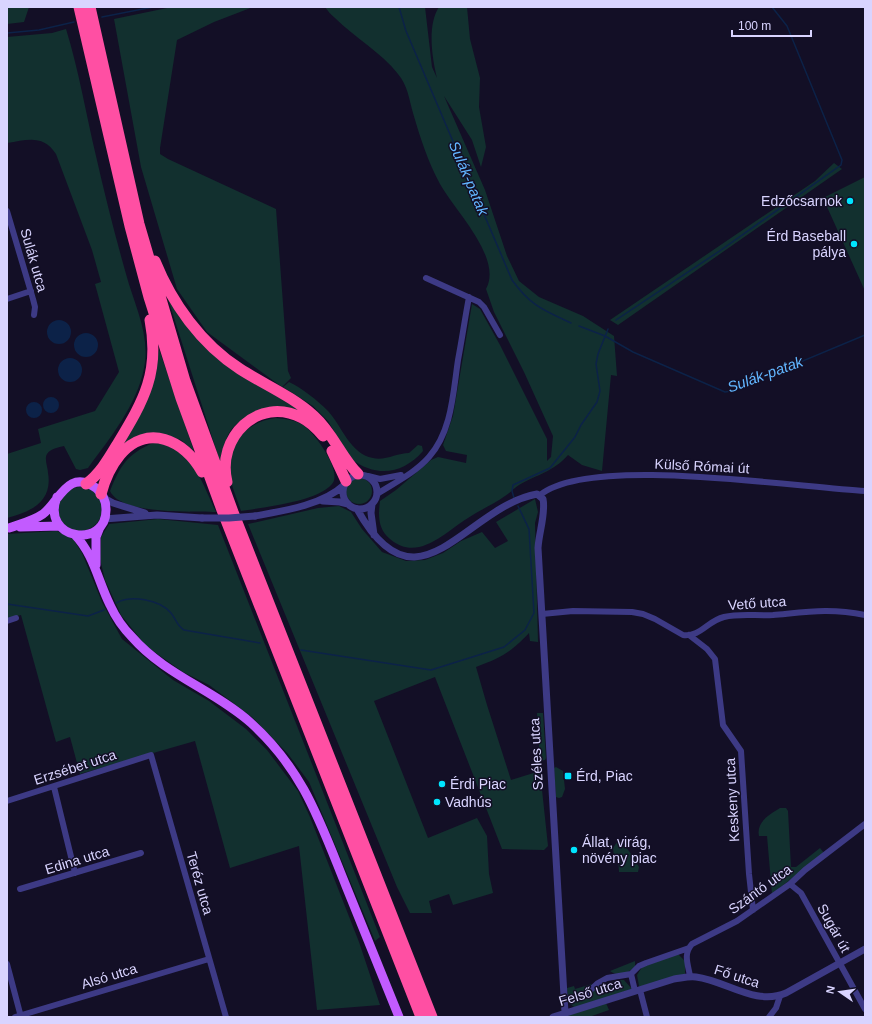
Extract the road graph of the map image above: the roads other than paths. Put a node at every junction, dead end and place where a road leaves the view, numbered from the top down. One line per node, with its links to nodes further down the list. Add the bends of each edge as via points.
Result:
1 (80, 7): 5 (highway)
2 (90, 7): 3 (highway)
3 (130, 190): 13 (highway, via 140,210 151,251 160,272 186,318 227,360 315,416 327,430 348,465); 25 (highway, via 181,368)
4 (7, 211): 7 (street, Sulák utca)
5 (138, 257): 15 (highway, via 152,330 151,373 134,417 99,472); 25 (highway, via 170,364)
6 (426, 278): 8 (street)
7 (30, 291): 9 (street); 10 (street, Sulák utca, via 35,308)
8 (469, 297): 11 (street, via 484,307); 12 (street, via 447,423 435,450)
9 (7, 299)
10 (34, 315)
11 (500, 335)
12 (409, 473): 13 (street, via 380,479); 17 (street)
13 (363, 476): 14 (street); 17 (street, via 375,484)
14 (345, 483): 21 (street, via 334,494); 22 (street, via 343,495); 25 (highway, via 328,444 310,423 299,416 288,414 263,415 240,428 228,449 225,470 231,495)
15 (86, 484): 19 (main road, via 94,487); 20 (main road, via 67,486)
16 (865, 491): 18 (street, Külső Római út, via 730,479 628,475 566,483 550,488)
17 (376, 494): 23 (street)
18 (540, 495): 31 (street, via 532,495 506,506 447,546 424,556 408,556 395,552); 33 (street, Széles utca, via 544,504 538,548)
19 (103, 496): 25 (highway, via 109,470 123,452 140,441 158,438 173,442 192,456); 26 (street, via 134,510); 27 (main road, via 106,509)
20 (57, 497): 28 (main road, via 54,512); 29 (main road, via 44,514)
21 (318, 501): 22 (street); 26 (street, bridge, via 255,516 202,518)
22 (348, 504): 24 (street)
23 (372, 504): 24 (street); 31 (street)
24 (357, 509): 31 (street)
25 (228, 511): 62 (highway); 63 (highway)
26 (156, 515): 27 (street)
27 (102, 523): 30 (main road, via 88,534); 32 (main road, via 96,537)
28 (60, 526): 29 (main road); 30 (main road)
29 (8, 529)
30 (75, 535): 32 (main road, via 86,548)
31 (374, 535)
32 (96, 570): 61 (main road, via 114,612 138,644 157,661 207,691 251,724 302,784 318,816)
33 (542, 614): 37 (street, via 573,611 632,612 643,614); 58 (street, Széles utca)
34 (865, 615): 37 (street, Vető utca, via 825,610 772,615 734,615 719,618 702,631)
35 (16, 618): 36 (street)
36 (7, 621)
37 (689, 636): 46 (street, Keskeny utca, via 707,649 715,659 723,725 741,751)
38 (151, 755): 39 (street, Erzsébet utca); 49 (street, Teréz utca)
39 (54, 787): 40 (street, Erzsébet utca); 43 (street)
40 (7, 801)
41 (865, 824): 44 (street, Szántó utca)
42 (141, 853): 43 (street, Edina utca)
43 (75, 873): 45 (street, Edina utca)
44 (790, 884): 46 (street, Szántó utca); 50 (street, Sugár út, via 801,893)
45 (20, 889)
46 (752, 910): 47 (street, Szántó utca, via 733,924)
47 (688, 948): 52 (street, Felső utca, via 646,963); 53 (street, via 686,956)
48 (865, 949): 50 (street, Fő utca)
49 (209, 959): 59 (street, Alsó utca); 60 (street, Teréz utca)
50 (840, 963): 55 (street, Fő utca); 57 (street, Sugár út)
51 (7, 964): 59 (street)
52 (631, 974): 54 (street, Felső utca); 56 (street, Felső utca, via 607,978)
53 (690, 976): 54 (street, Fő utca); 55 (street, Fő utca, via 762,997)
54 (637, 991): 58 (street, Felső utca); 65 (street)
55 (780, 996): 66 (street, via 776,1008)
56 (583, 997)
57 (865, 1009)
58 (565, 1014): 64 (street, Felső utca)
59 (19, 1016)
60 (226, 1017)
61 (399, 1017)
62 (422, 1017)
63 (432, 1017)
64 (553, 1017)
65 (647, 1017)
66 (769, 1017)

